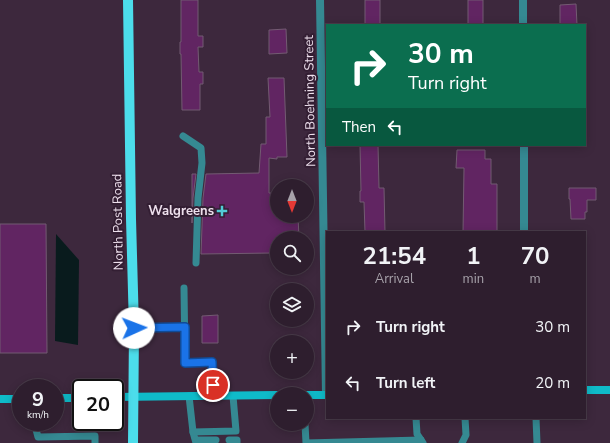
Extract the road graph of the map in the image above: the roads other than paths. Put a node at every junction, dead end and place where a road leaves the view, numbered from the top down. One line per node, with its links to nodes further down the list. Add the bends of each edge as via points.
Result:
1 (128, 0): 11 (main road, North Post Road, via 130,219)
2 (320, 0): 14 (street, North Boehning Street)
3 (523, 0): 4 (street)
4 (523, 24)
5 (183, 136): 8 (lane, via 201,148)
6 (524, 146): 7 (street)
7 (524, 231)
8 (196, 263)
9 (184, 288): 10 (lane)
10 (185, 327): 11 (lane); 18 (lane, via 185,363 212,362)
11 (134, 328): 21 (main road, North Post Road)
12 (586, 390): 13 (main road)
13 (610, 390)
14 (326, 394): 16 (main road)
15 (270, 395): 19 (main road)
16 (314, 395)
17 (189, 396): 18 (main road); 21 (main road); 30 (lane)
18 (214, 396): 19 (main road)
19 (233, 396): 28 (lane)
20 (124, 397): 21 (main road)
21 (133, 397): 38 (main road, North Post Road)
22 (0, 399): 23 (main road)
23 (12, 399)
24 (416, 419): 35 (lane, via 417,434)
25 (465, 419): 39 (lane, via 466,435)
26 (536, 419): 40 (lane)
27 (36, 431): 31 (lane, via 38,437)
28 (236, 431): 30 (lane); 34 (lane)
29 (305, 431): 35 (lane, via 306,443)
30 (193, 432): 36 (lane)
31 (56, 440): 37 (lane, via 95,436)
32 (216, 440): 36 (lane)
33 (228, 440): 34 (lane)
34 (237, 441)
35 (422, 441)
36 (196, 442)
37 (95, 443)
38 (133, 443)
39 (462, 443)
40 (537, 443)

